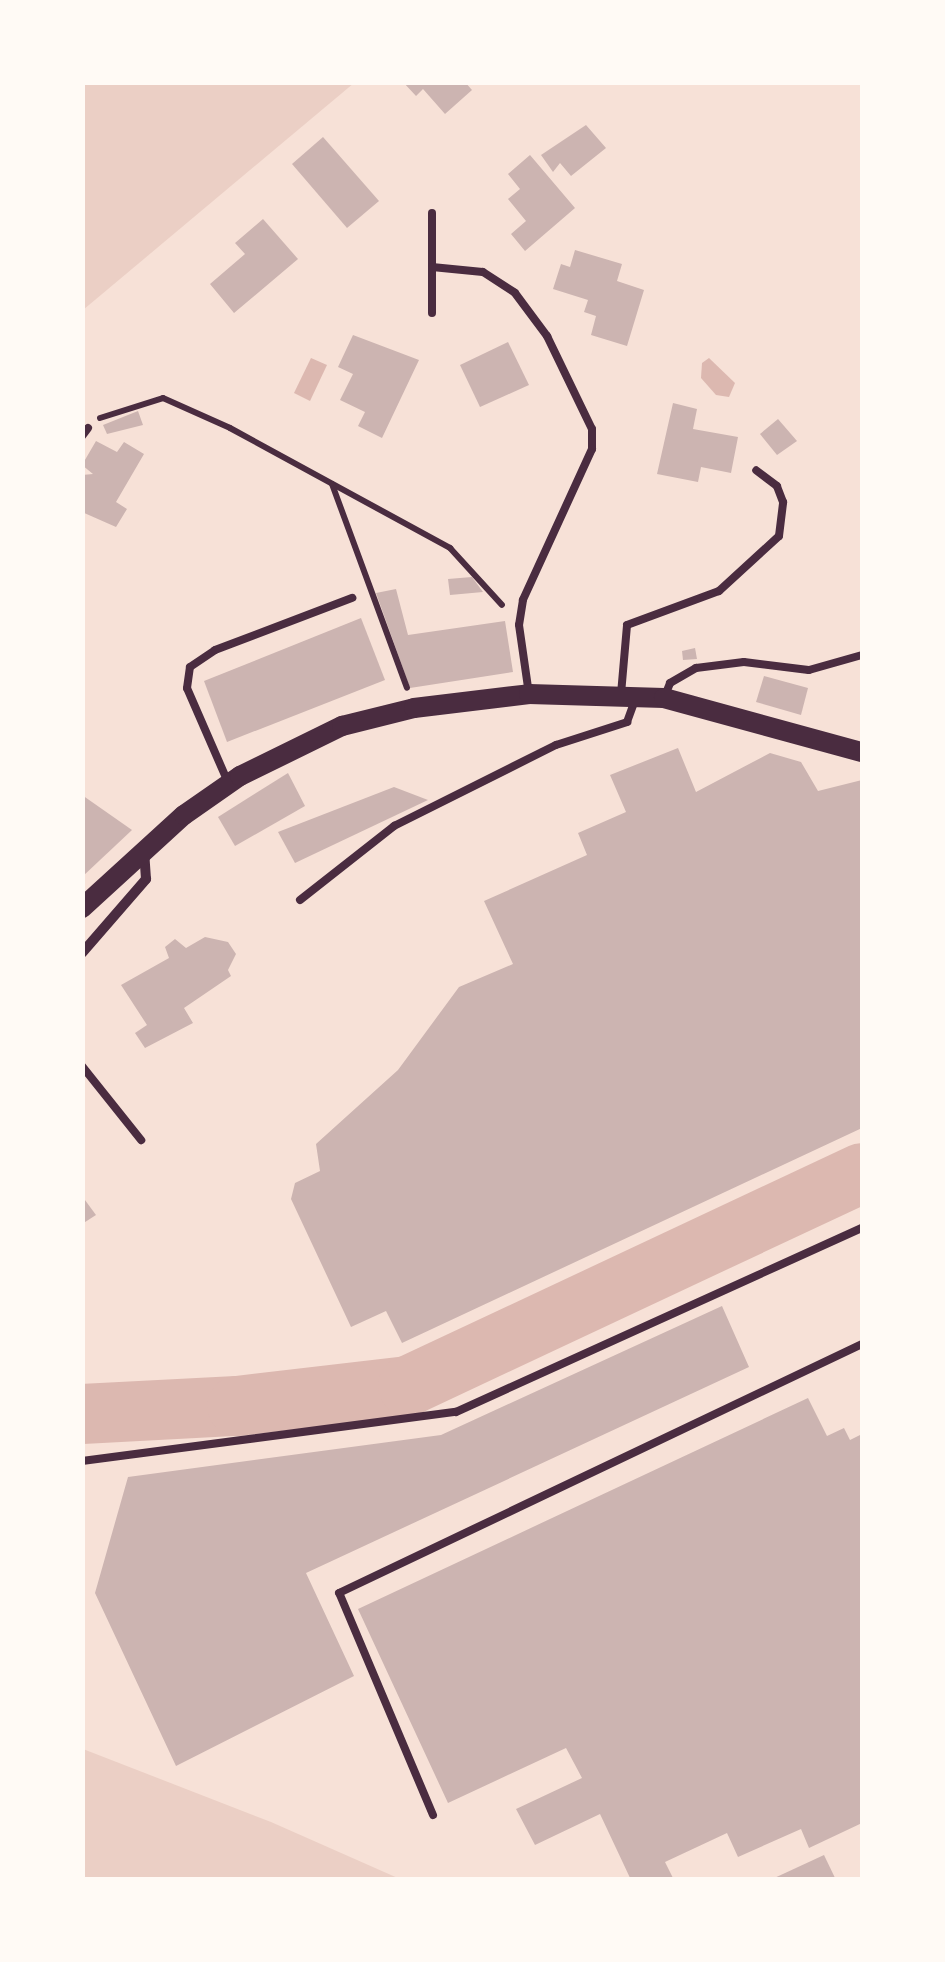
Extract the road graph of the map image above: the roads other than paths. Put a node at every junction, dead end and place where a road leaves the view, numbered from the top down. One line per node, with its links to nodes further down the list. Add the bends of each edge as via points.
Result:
1 (432, 213): 2 (lane)
2 (432, 267): 3 (lane); 7 (lane, via 483,272 516,293 547,336 592,429 592,449 523,600 519,626)
3 (432, 313)
4 (756, 470): 8 (lane, via 777,486 783,502 780,536 720,591 627,625)
5 (352, 598): 11 (lane, via 215,650 190,667 187,688)
6 (862, 655): 9 (lane, via 809,670 744,662 696,668 670,683)
7 (530, 694): 8 (main road); 11 (main road, via 414,708 342,726)
8 (629, 695): 9 (main road); 13 (lane, via 628,722 556,745 394,826)
9 (664, 698): 10 (main road)
10 (862, 752)
11 (229, 784): 12 (main road)
12 (143, 851): 14 (main road); 15 (street, via 146,879)
13 (300, 900)
14 (82, 908)
15 (82, 953)
16 (82, 1066): 17 (lane)
17 (141, 1140)
18 (862, 1228): 20 (lane, via 441,1416)
19 (862, 1344): 21 (lane, via 339,1594)
20 (82, 1462)
21 (433, 1815)

